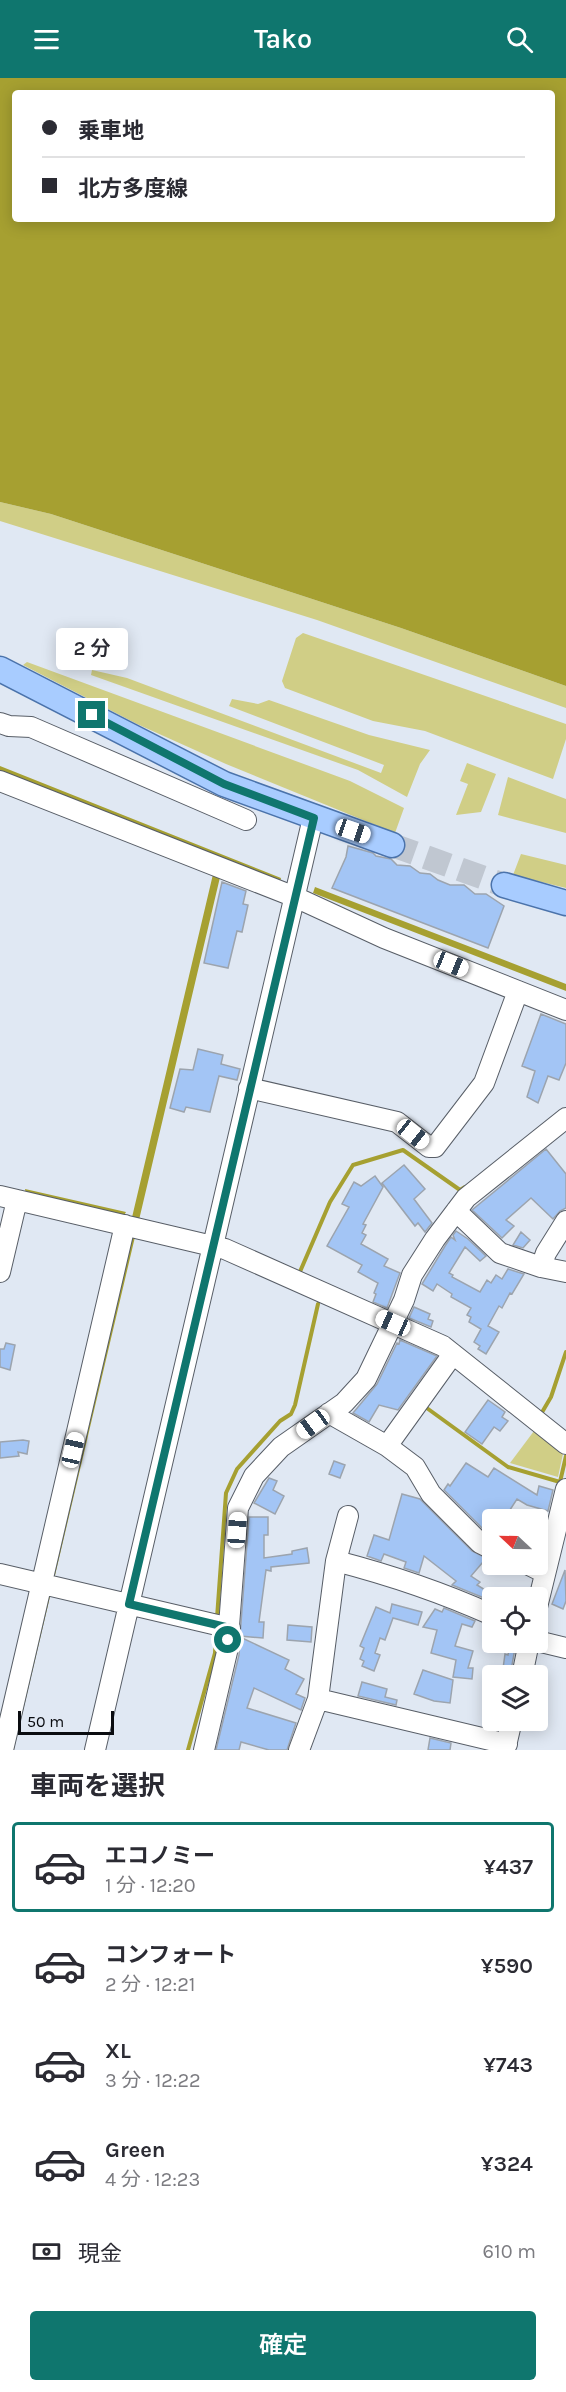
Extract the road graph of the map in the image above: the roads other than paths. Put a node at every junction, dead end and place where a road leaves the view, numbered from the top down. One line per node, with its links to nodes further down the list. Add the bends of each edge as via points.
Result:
1 (0, 669): 3 (main road)
2 (0, 682): 3 (street)
3 (36, 686): 6 (main road, via 224,784)
4 (0, 723): 7 (street, via 31,726)
5 (0, 781): 10 (street)
6 (314, 818): 8 (main road); 10 (street)
7 (246, 820)
8 (392, 845)
9 (504, 885): 11 (main road)
10 (295, 897): 12 (street, via 384,938); 14 (street)
11 (566, 903)
12 (518, 991): 13 (street); 14 (street, via 484,1083 435,1147 429,1147 397,1122)
13 (566, 1010)
14 (249, 1088): 20 (street)
15 (562, 1129): 17 (street, via 466,1198)
16 (8, 1198): 19 (street); 22 (street)
17 (456, 1211): 21 (street, via 500,1253); 24 (street, via 412,1275)
18 (566, 1221): 21 (street)
19 (133, 1227): 20 (street); 35 (street)
20 (213, 1246): 24 (street); 36 (street)
21 (541, 1267): 23 (street)
22 (0, 1272)
23 (566, 1272)
24 (393, 1323): 25 (street); 26 (street, via 366,1379)
25 (453, 1354): 27 (street); 28 (street)
26 (329, 1413): 28 (street); 38 (street, via 270,1458 254,1476 238,1508)
27 (566, 1444)
28 (387, 1446): 31 (street, via 415,1467 431,1494)
29 (566, 1489): 33 (street)
30 (348, 1516): 32 (street)
31 (482, 1544)
32 (336, 1560): 37 (street, via 443,1593); 41 (street)
33 (548, 1561)
34 (0, 1574): 35 (street)
35 (47, 1585): 36 (street); 44 (street)
36 (129, 1604): 38 (street); 45 (street)
37 (482, 1611)
38 (230, 1628): 46 (street)
39 (548, 1644): 40 (street)
40 (566, 1648)
41 (318, 1699): 43 (street); 47 (street)
42 (510, 1731): 43 (street)
43 (506, 1747)
44 (3, 1750)
45 (95, 1750)
46 (204, 1750)
47 (299, 1750)

